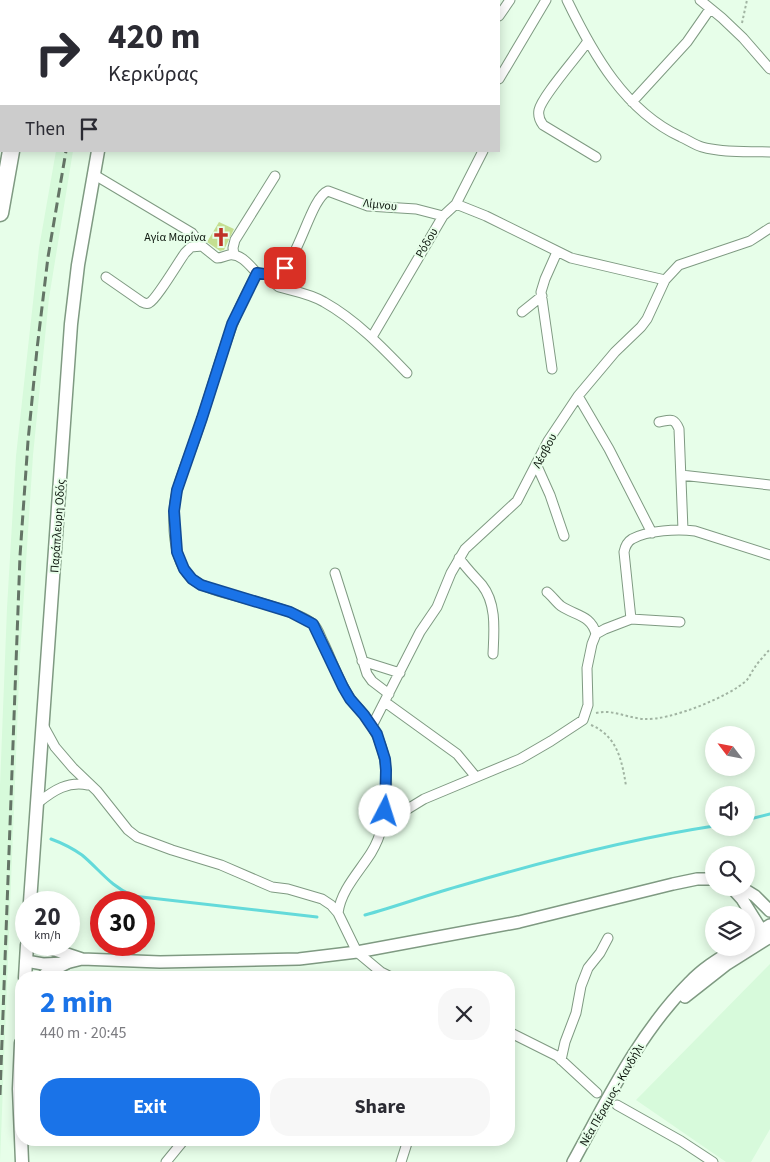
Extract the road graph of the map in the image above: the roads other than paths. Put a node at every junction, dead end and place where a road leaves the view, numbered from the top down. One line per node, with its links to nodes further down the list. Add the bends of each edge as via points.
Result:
1 (510, 0): 6 (street)
2 (546, 0): 9 (street)
3 (567, 0): 7 (street)
4 (700, 0): 5 (street)
5 (710, 9): 8 (street, via 743,38); 10 (street, via 687,42)
6 (500, 15)
7 (588, 41): 10 (street); 15 (street, via 539,110 543,125)
8 (770, 69)
9 (500, 77)
10 (632, 102): 14 (street, via 660,126 700,146)
11 (11, 152): 19 (highway)
12 (98, 152): 16 (main road, Παράπλευρη Οδός)
13 (482, 152): 18 (street, Ρόδου)
14 (770, 152)
15 (596, 156)
16 (93, 174): 22 (street, via 192,233); 54 (main road, Παράπλευρη Οδός, via 71,324)
17 (275, 176): 24 (street, via 235,240)
18 (456, 204): 20 (street, Ρόδου); 23 (street)
19 (0, 213)
20 (443, 216): 26 (street, Λίμνου, via 416,209 368,206 328,191 320,197 285,268); 31 (street, Ρόδου)
21 (770, 228): 28 (street, Λέσβου, via 750,241 684,263)
22 (202, 246): 24 (street, via 217,258); 27 (street, via 192,247 185,253 147,304)
23 (556, 252): 28 (street, via 592,264); 29 (street)
24 (234, 256): 25 (street, via 240,257)
25 (257, 273): 26 (street); 53 (street, via 232,324 177,490 174,511 177,552 184,569 201,585 290,612 313,624 343,687)
26 (271, 275): 31 (street, via 274,284 323,301)
27 (106, 277)
28 (665, 280): 34 (street, Λέσβου, via 641,327 610,357)
29 (542, 296): 30 (street); 32 (street)
30 (522, 312)
31 (372, 337): 33 (street)
32 (552, 369)
33 (407, 373)
34 (578, 396): 36 (street, Λέσβου, via 548,441); 40 (street)
35 (659, 422): 37 (street, via 676,422)
36 (537, 466): 41 (street); 43 (street, Λέσβου, via 517,501 488,530 474,539)
37 (681, 474): 38 (street); 39 (street)
38 (770, 485)
39 (683, 530): 40 (street); 42 (street, via 696,531)
40 (652, 533): 46 (street, via 632,539 624,552)
41 (564, 536)
42 (770, 555)
43 (459, 558): 49 (street, via 483,587 490,602 494,621); 51 (street, Λέσβου, via 437,607)
44 (335, 573): 50 (street)
45 (547, 592): 48 (street, via 560,605 591,622)
46 (631, 619): 47 (street); 48 (street)
47 (680, 622)
48 (596, 634): 55 (street, via 586,668 588,705 582,720 537,750)
49 (493, 654)
50 (362, 661): 51 (street); 52 (street, via 372,681)
51 (400, 672): 52 (street, Λέσβου)
52 (387, 698): 53 (street, Λέσβου); 55 (street, via 457,754)
53 (372, 726): 58 (street, via 379,739 386,770 385,811)
54 (44, 727): 56 (street, via 55,747); 57 (main road, Παράπλευρη Οδός)
55 (476, 777): 58 (street, via 424,798 385,825)
56 (90, 786): 57 (street, via 68,784); 64 (street, via 137,837 272,887 322,898)
57 (38, 802): 60 (main road, Παράπλευρη Οδός)
58 (379, 833): 64 (street, via 372,851 339,901)
59 (705, 879): 68 (street, via 689,880 519,922)
60 (31, 891)
61 (739, 896): 65 (street)
62 (755, 896): 63 (street)
63 (770, 911)
64 (338, 913): 68 (street)
65 (767, 933): 66 (street); 78 (street, Νέα Πέραμος - Κανδήλι, via 696,987)
66 (755, 937)
67 (608, 938): 80 (street, via 588,968 581,986)
68 (358, 952): 72 (street, via 254,961); 77 (street)
69 (27, 956): 73 (main road)
70 (73, 956): 72 (street)
71 (723, 956): 78 (street, Νέα Πέραμος - Κανδήλι, via 690,982)
72 (82, 959): 74 (street)
73 (26, 961): 74 (street, via 43,964); 75 (main road)
74 (66, 962): 76 (main road)
75 (25, 971)
76 (50, 971)
77 (380, 971)
78 (651, 1029): 89 (street, Νέα Πέραμος - Κανδήλι, via 614,1086)
79 (515, 1035): 80 (street)
80 (561, 1060): 81 (street)
81 (597, 1093)
82 (617, 1105): 90 (street)
83 (21, 1146): 87 (main road)
84 (180, 1146): 86 (street)
85 (406, 1146): 88 (street)
86 (170, 1161)
87 (22, 1162)
88 (401, 1162)
89 (573, 1162)
90 (713, 1162)

